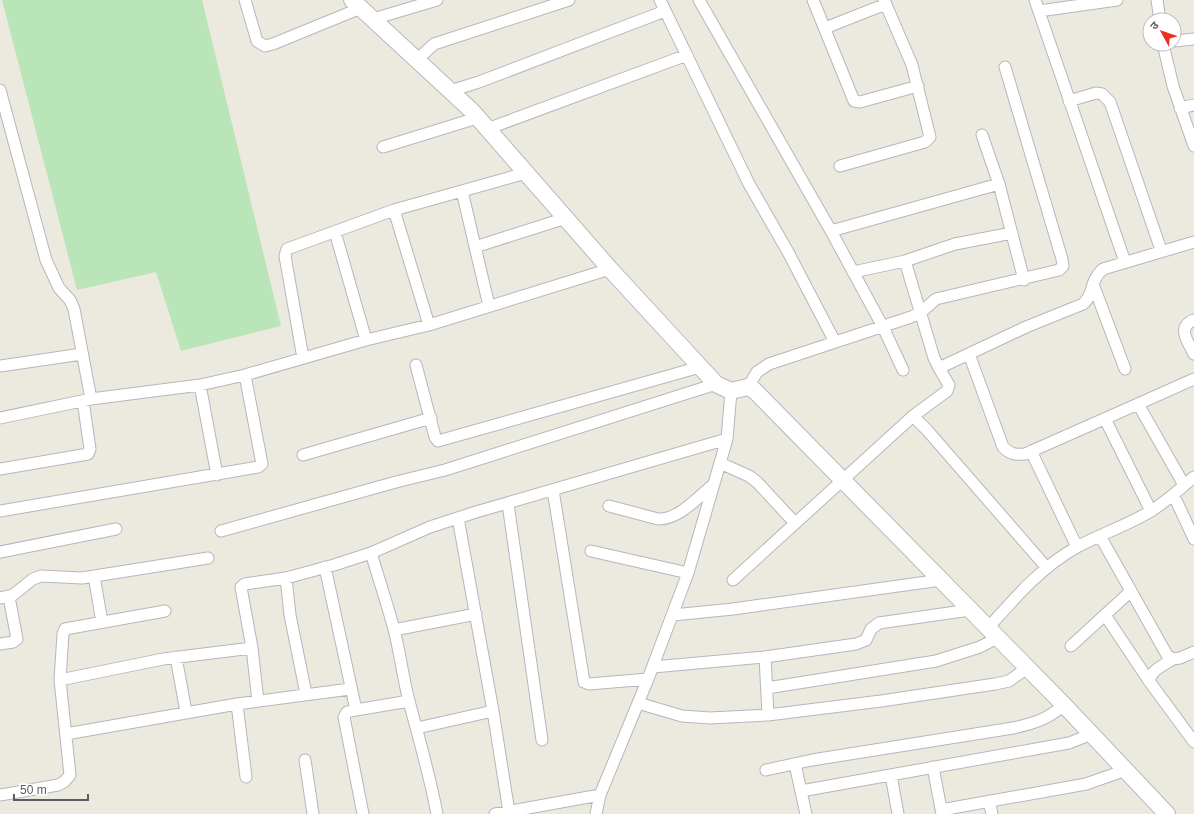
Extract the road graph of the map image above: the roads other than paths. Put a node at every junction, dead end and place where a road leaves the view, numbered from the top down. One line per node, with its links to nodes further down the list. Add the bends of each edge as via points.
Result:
1 (244, 0): 10 (street, via 257,41 265,46)
2 (438, 0): 16 (street)
3 (570, 0): 11 (street)
4 (660, 0): 13 (street)
5 (699, 0): 42 (street)
6 (813, 0): 17 (street)
7 (1035, 0): 14 (street)
8 (1117, 0): 14 (street)
9 (1157, 0): 15 (street)
10 (355, 2): 16 (street)
11 (556, 2): 22 (street, via 434,44)
12 (887, 2): 17 (street); 24 (street)
13 (665, 11): 21 (street); 26 (street)
14 (1039, 11): 27 (street)
15 (1159, 12)
16 (372, 19): 22 (street)
17 (826, 28): 24 (street, via 854,101 860,102)
18 (1194, 39): 19 (street)
19 (1182, 40)
20 (1165, 52): 29 (street)
21 (688, 55): 31 (street); 59 (street, via 749,184)
22 (417, 60): 26 (street)
23 (1005, 67): 51 (street, via 1063,266 1058,270)
24 (918, 86): 35 (street, via 930,131 929,139)
25 (0, 90): 30 (street)
26 (450, 91): 31 (street)
27 (1069, 101): 46 (street, via 1102,94 1110,102); 48 (street)
28 (1194, 105): 29 (street)
29 (1180, 108): 33 (street)
30 (4, 113): 60 (street, via 46,260 59,288 74,309)
31 (482, 123): 34 (street); 36 (street)
32 (982, 135): 37 (street)
33 (1194, 146)
34 (383, 147)
35 (840, 166)
36 (526, 173): 38 (street); 40 (street)
37 (999, 184): 42 (street); 43 (street)
38 (462, 191): 39 (street); 45 (street)
39 (394, 210): 41 (street); 56 (street)
40 (566, 218): 45 (street); 49 (street)
41 (335, 232): 58 (street); 63 (street, via 285,252)
42 (831, 232): 50 (street)
43 (1012, 233): 47 (street, via 955,244); 51 (street)
44 (1194, 242): 46 (street)
45 (475, 247): 53 (street)
46 (1161, 250): 48 (street)
47 (905, 261): 50 (street); 54 (street)
48 (1125, 262): 52 (street, via 1103,269 1096,275)
49 (610, 269): 53 (street); 66 (street)
50 (853, 272): 57 (street)
51 (1024, 280): 54 (street, via 936,299)
52 (1093, 284): 61 (street, via 1089,298 1083,304); 68 (street)
53 (489, 306): 56 (street)
54 (920, 312): 57 (street); 67 (street)
55 (1194, 320): 62 (street, via 1183,330)
56 (429, 325): 58 (street)
57 (883, 327): 59 (street); 69 (street)
58 (366, 340): 63 (street)
59 (835, 342): 74 (street, via 769,364 757,372)
60 (82, 354): 65 (street); 76 (street)
61 (969, 354): 67 (street); 83 (street, via 1003,447 1015,455)
62 (1194, 354)
63 (303, 358): 70 (street)
64 (416, 365): 80 (street)
65 (0, 366)
66 (700, 367): 72 (street); 80 (street, via 440,441 435,437)
67 (939, 368): 78 (street, via 949,385 947,391)
68 (1125, 369)
69 (903, 370)
70 (245, 375): 73 (street); 87 (street, via 262,464 258,468)
71 (1194, 379): 77 (street)
72 (716, 384): 75 (street); 101 (street, via 445,470)
73 (200, 385): 76 (street); 87 (street)
74 (748, 387): 75 (street); 89 (street, via 754,390)
75 (731, 391): 82 (street)
76 (87, 400): 79 (street); 86 (street, via 90,449 88,454)
77 (1138, 404): 81 (street); 91 (street)
78 (913, 416): 89 (street); 110 (street)
79 (0, 418)
80 (431, 418): 84 (street)
81 (1105, 419): 83 (street); 97 (street)
82 (727, 439): 85 (street); 92 (street)
83 (1031, 451): 104 (street)
84 (303, 455)
85 (720, 463): 90 (street); 99 (street, via 757,482)
86 (0, 469)
87 (217, 475): 96 (street)
88 (1194, 477): 91 (street)
89 (842, 479): 99 (street); 115 (street)
90 (714, 484): 95 (street, via 666,520); 111 (street)
91 (1184, 485): 93 (street)
92 (553, 490): 94 (street); 135 (street, via 584,682 589,684)
93 (1174, 496): 97 (street); 103 (street)
94 (508, 504): 98 (street); 153 (street)
95 (609, 506)
96 (0, 511)
97 (1151, 511): 102 (street)
98 (458, 518): 107 (street, via 430,527); 120 (street)
99 (795, 523): 114 (street)
100 (116, 529): 106 (street)
101 (221, 531)
102 (1100, 536): 104 (street); 116 (street)
103 (1194, 539)
104 (1077, 547): 110 (street)
105 (591, 551): 111 (street)
106 (0, 552)
107 (371, 553): 109 (street); 124 (street)
108 (208, 558): 112 (street)
109 (324, 567): 113 (street); 139 (street)
110 (1047, 568): 125 (street, via 1021,591)
111 (688, 573): 121 (street)
112 (94, 576): 117 (street, via 41,576); 123 (street)
113 (286, 578): 128 (street, via 245,584 242,587); 140 (street, via 290,615)
114 (733, 580)
115 (940, 580): 118 (street); 121 (street)
116 (1131, 591): 122 (street); 132 (street, via 1167,655)
117 (4, 597): 126 (street, via 17,639)
118 (970, 610): 125 (street); 131 (street, via 879,623 871,629 866,640 856,644)
119 (165, 611): 123 (street)
120 (476, 614): 124 (street); 147 (street)
121 (673, 615): 133 (street)
122 (1105, 615): 127 (street); 137 (street)
123 (102, 622): 136 (street, via 69,627 64,631)
124 (394, 630): 142 (street)
125 (992, 633): 134 (street); 138 (street, via 980,647 936,661)
126 (0, 644)
127 (1071, 646)
128 (252, 648): 130 (street); 141 (street)
129 (1194, 652): 132 (street)
130 (176, 657): 136 (street); 148 (street)
131 (765, 657): 133 (street); 138 (street)
132 (1173, 659): 137 (street, via 1155,670)
133 (652, 668): 135 (street)
134 (1027, 668): 145 (street); 149 (street, via 1009,681 995,684)
135 (648, 679): 144 (street)
136 (60, 680): 151 (street)
137 (1149, 681): 154 (street)
138 (766, 688): 149 (street)
139 (350, 689): 140 (street); 146 (street)
140 (306, 694): 141 (street)
141 (258, 701): 143 (street)
142 (409, 701): 146 (street); 150 (street)
143 (236, 704): 148 (street); 161 (street)
144 (638, 704): 149 (street, via 682,716 710,718); 164 (street)
145 (1064, 705): 152 (street); 156 (street, via 1046,719 1036,723)
146 (356, 710): 170 (street, via 347,712 344,718)
147 (493, 711): 150 (street); 167 (street)
148 (186, 712): 151 (street)
149 (768, 715)
150 (417, 728): 171 (street)
151 (66, 734): 163 (street, via 70,770 68,779 58,784)
152 (1092, 734): 157 (street, via 1069,743); 159 (street)
153 (542, 740)
154 (1194, 742)
155 (305, 760): 169 (street)
156 (795, 764): 158 (street); 162 (street)
157 (933, 767): 160 (street); 168 (street)
158 (766, 770)
159 (1126, 770): 165 (street, via 1086,784); 177 (street)
160 (891, 775): 162 (street); 175 (street)
161 (246, 777)
162 (801, 791): 174 (street)
163 (0, 795)
164 (600, 795): 166 (street); 173 (street)
165 (989, 801): 168 (street); 176 (street)
166 (525, 811): 167 (street)
167 (509, 812): 172 (street)
168 (941, 812)
169 (313, 814)
170 (364, 814)
171 (437, 814)
172 (495, 814)
173 (596, 814)
174 (806, 814)
175 (898, 814)
176 (992, 814)
177 (1167, 814)

